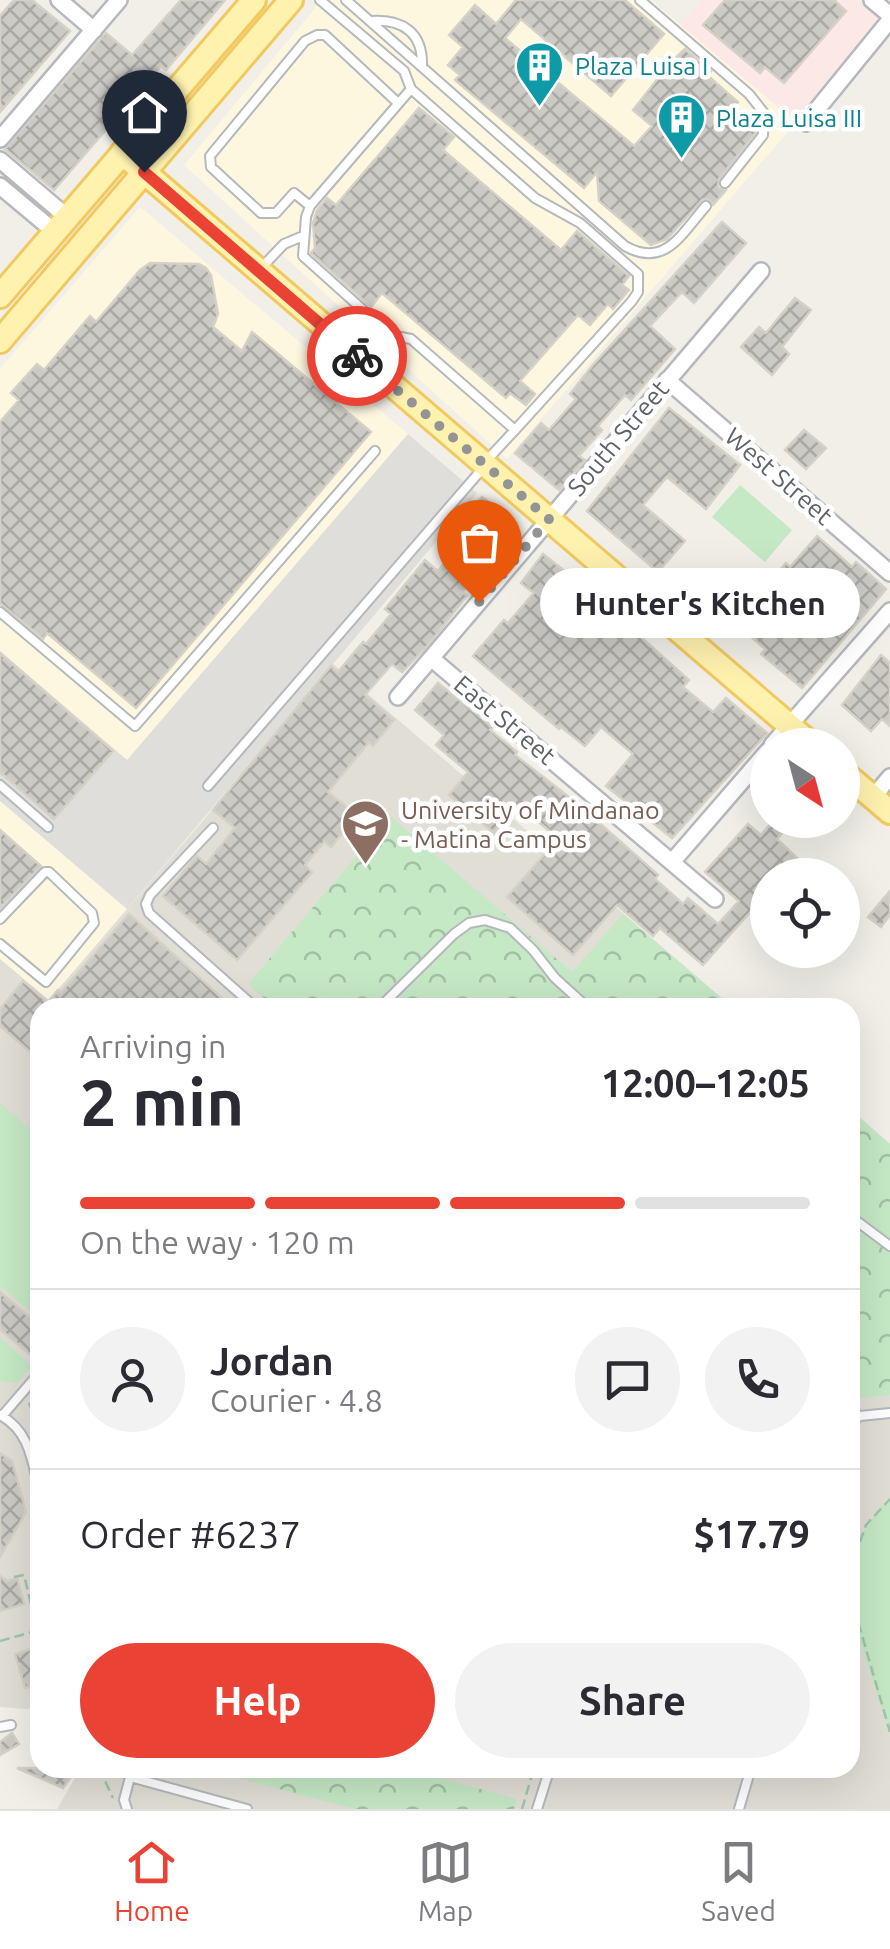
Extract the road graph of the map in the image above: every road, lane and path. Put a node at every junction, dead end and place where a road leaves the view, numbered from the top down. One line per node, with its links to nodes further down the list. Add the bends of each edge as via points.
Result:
1 (59, 0): 11 (street)
2 (119, 0): 11 (street)
3 (254, 0): 17 (main road)
4 (291, 0): 19 (main road)
5 (320, 0): 13 (lane, via 404,71)
6 (346, 0): 10 (lane)
7 (640, 0): 20 (lane, via 764,114 763,135)
8 (872, 0): 9 (street)
9 (890, 18): 15 (street)
10 (371, 22): 12 (lane); 12 (lane, via 394,21 409,29 422,47)
11 (94, 30): 16 (street)
12 (422, 66): 23 (lane, via 637,253 649,256 671,245)
13 (410, 89): 14 (lane); 31 (lane, via 535,198 580,223 638,274 632,301)
14 (398, 103): 22 (lane); 22 (lane, via 325,34 317,34 232,127 209,162 261,212 276,213 294,193)
15 (806, 123)
16 (0, 140)
17 (122, 153): 19 (main road); 24 (main road)
18 (0, 160): 24 (street)
19 (145, 182): 27 (main road); 29 (main road)
20 (725, 183)
21 (0, 186): 24 (street)
22 (310, 206): 25 (lane)
23 (706, 206)
24 (61, 225): 28 (main road)
25 (303, 236): 27 (lane, via 278,249); 31 (lane, via 303,256 311,266 391,335 412,340)
26 (760, 271): 30 (street, South Street)
27 (258, 272): 33 (main road)
28 (0, 296)
29 (0, 341)
30 (668, 380): 34 (street, South Street); 35 (street, West Street)
31 (515, 430): 33 (lane)
32 (375, 452): 37 (lane, via 135,726)
33 (485, 464): 34 (main road); 46 (lane)
34 (549, 519): 38 (street, South Street); 40 (main road)
35 (890, 573)
36 (890, 611): 40 (street)
37 (0, 612)
38 (432, 658): 39 (street, South Street); 51 (street, East Street)
39 (398, 697)
40 (789, 725): 41 (street); 42 (main road)
41 (786, 728)
42 (792, 728)
43 (750, 772): 51 (street)
44 (890, 777): 48 (street)
45 (0, 786): 49 (lane)
46 (208, 786)
47 (860, 786): 48 (main road)
48 (882, 805)
49 (48, 827)
50 (213, 828): 55 (lane, via 146,904)
51 (672, 862): 52 (street, East Street)
52 (715, 898)
53 (0, 919): 54 (lane, via 45,872 92,913 94,923 46,982)
54 (0, 944)
55 (245, 998)
56 (390, 998): 57 (lane, via 454,934 485,920 510,928)
57 (577, 998)
58 (860, 1224): 59 (lane)
59 (890, 1246)
60 (30, 1383): 64 (lane)
61 (28, 1402): 62 (path)
62 (30, 1407)
63 (890, 1413): 65 (lane)
64 (2, 1415): 66 (lane, via 20,1429)
65 (860, 1416)
66 (30, 1450)
67 (890, 1499): 68 (path)
68 (860, 1542)
69 (14, 1577): 70 (path, via 24,1574)
70 (30, 1602)
71 (860, 1628): 76 (path)
72 (30, 1633): 73 (path)
73 (0, 1642)
74 (11, 1725): 75 (lane)
75 (0, 1727)
76 (890, 1732)
77 (104, 1778): 83 (path)
78 (130, 1778): 84 (lane)
79 (134, 1778): 85 (lane)
80 (531, 1778): 86 (path)
81 (547, 1778): 87 (lane)
82 (748, 1778): 88 (lane)
83 (118, 1808)
84 (127, 1809)
85 (247, 1809)
86 (522, 1809)
87 (536, 1809)
88 (740, 1809)

